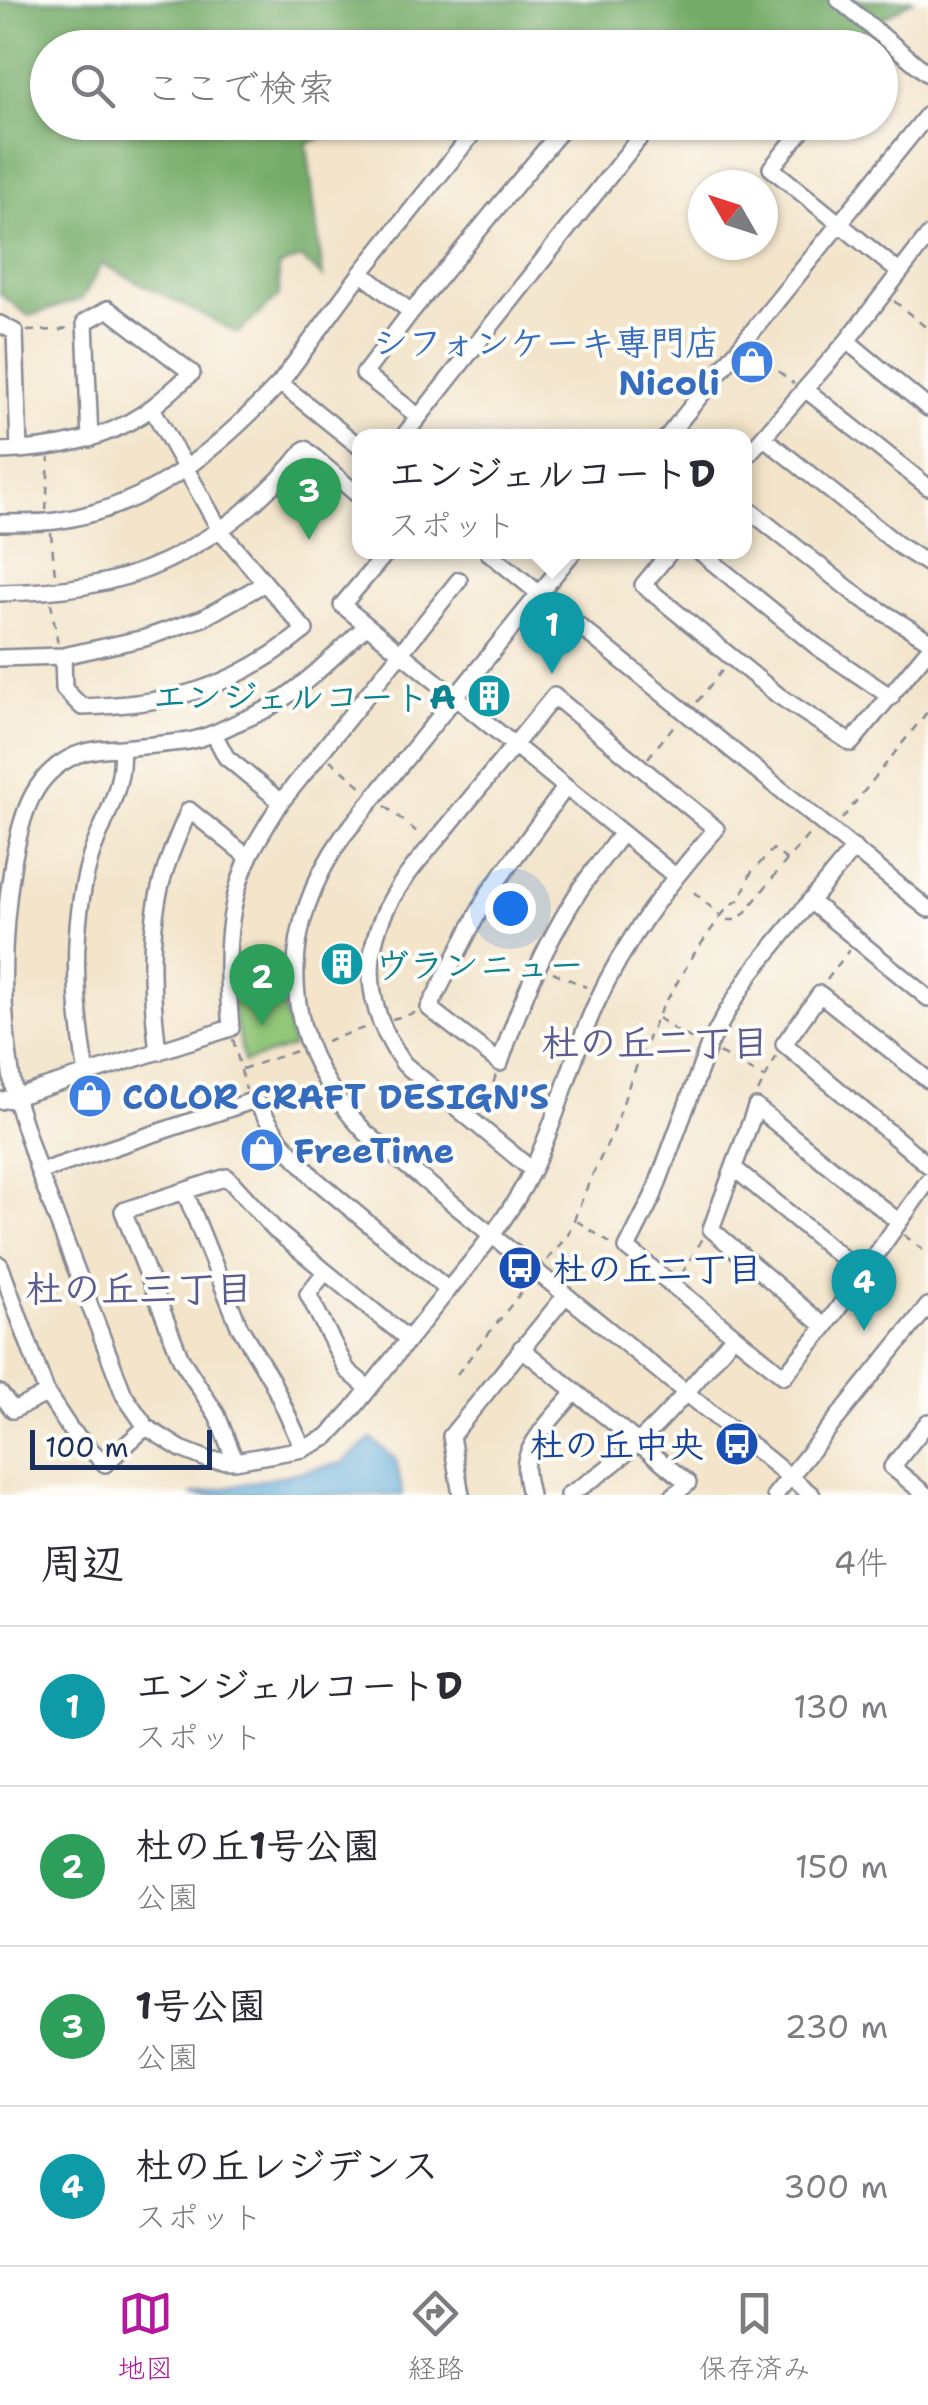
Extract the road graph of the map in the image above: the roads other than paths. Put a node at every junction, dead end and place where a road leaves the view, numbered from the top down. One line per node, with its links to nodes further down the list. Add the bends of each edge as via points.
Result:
1 (839, 0): 2 (street)
2 (866, 30)
3 (898, 55): 4 (street)
4 (928, 74)
5 (928, 114): 10 (street)
6 (468, 140): 13 (street)
7 (553, 140): 14 (street)
8 (638, 140): 22 (street)
9 (794, 140): 10 (street, via 771,168)
10 (839, 224): 12 (street); 24 (street)
11 (928, 236): 12 (street)
12 (900, 272): 16 (street)
13 (361, 273): 14 (street); 17 (street)
14 (411, 312): 22 (street, via 364,374)
15 (8, 328): 18 (street)
16 (847, 341): 19 (street); 21 (street)
17 (280, 383): 27 (street); 31 (street)
18 (8, 385): 28 (street)
19 (804, 390): 25 (street); 32 (street)
20 (152, 408): 26 (street); 26 (street, via 192,373 108,309 84,322); 31 (street)
21 (928, 408)
22 (419, 417): 23 (street)
23 (409, 429)
24 (673, 429)
25 (763, 437): 29 (street); 42 (street)
26 (90, 439): 28 (street)
27 (352, 441)
28 (19, 450): 30 (street)
29 (752, 450)
30 (0, 451)
31 (185, 470): 35 (street, via 94,513); 36 (street)
32 (928, 487)
33 (352, 490): 36 (street, via 305,450)
34 (752, 512): 48 (street, via 859,597)
35 (0, 523)
36 (220, 530): 44 (street); 45 (street, via 166,561 118,578 52,592)
37 (381, 559): 47 (street, via 342,605)
38 (496, 559): 46 (street)
39 (567, 559): 46 (street)
40 (664, 559): 53 (street, via 643,586 779,696 851,743)
41 (709, 559): 53 (street, via 816,646)
42 (928, 564)
43 (459, 580): 50 (street)
44 (265, 584): 51 (street, via 203,618); 51 (street, via 306,630 220,684 166,700 82,707 64,689)
45 (0, 594)
46 (539, 594): 54 (street); 61 (street)
47 (366, 626): 50 (street); 55 (street, via 266,710)
48 (928, 640)
49 (928, 650): 53 (street)
50 (401, 654): 54 (street); 59 (street)
51 (61, 656): 52 (street)
52 (0, 658)
53 (891, 696)
54 (456, 698): 56 (street); 78 (street, via 325,862 302,922 296,984 309,1047 346,1112)
55 (214, 734): 57 (street); 59 (street, via 226,757)
56 (514, 746): 58 (street); 63 (street, via 554,696 716,829); 73 (street, via 398,889 377,929 370,974 380,1023 404,1064)
57 (122, 748): 68 (street, via 77,934); 70 (street, via 73,756 29,800 1,950)
58 (565, 788): 60 (street); 60 (street, via 488,894 429,1008 500,1063 538,966 580,889)
59 (281, 802): 62 (street)
60 (622, 833): 63 (street)
61 (854, 848): 64 (street); 65 (street)
62 (249, 858): 67 (street, via 232,907 230,1028); 67 (street, via 189,810 158,896 152,939)
63 (675, 876): 73 (street, via 601,994)
64 (810, 901): 66 (street); 86 (street, via 752,972 708,1047 653,1196 626,1248)
65 (928, 909)
66 (928, 998)
67 (158, 1052): 68 (street)
68 (88, 1075): 70 (street)
69 (928, 1080): 71 (street, via 820,994 784,1044)
70 (7, 1099): 74 (street)
71 (928, 1165)
72 (734, 1168): 77 (street, via 756,1107); 81 (street); 85 (street, via 711,1230)
73 (532, 1170): 78 (street)
74 (39, 1172): 82 (street, via 255,1100 315,1178); 95 (street, via 124,1396)
75 (928, 1180): 77 (street)
76 (184, 1192): 80 (street, via 227,1177 274,1230); 97 (street, via 239,1326); 98 (street, via 123,1211 181,1359 217,1415)
77 (897, 1225): 81 (street)
78 (493, 1236): 82 (street); 83 (street)
79 (0, 1265): 92 (street)
80 (325, 1272): 87 (street); 89 (street, via 308,1294 347,1370)
81 (862, 1274): 85 (street)
82 (448, 1290): 87 (street)
83 (565, 1296): 88 (street); 93 (street)
84 (928, 1306): 99 (street)
85 (825, 1328): 86 (street, via 784,1376)
86 (734, 1336): 93 (street)
87 (408, 1340): 89 (street)
88 (521, 1348): 90 (street); 100 (street, via 451,1436)
89 (369, 1389): 97 (street, via 326,1438)
90 (575, 1392): 96 (street); 101 (street, via 526,1460)
91 (0, 1393): 92 (street, via 13,1410)
92 (47, 1394): 95 (street, via 105,1464)
93 (687, 1394): 96 (street); 99 (street)
94 (928, 1422): 106 (street, via 892,1467)
95 (146, 1427): 98 (street, via 209,1460)
96 (638, 1444): 102 (street); 103 (street, via 688,1483)
97 (304, 1449): 98 (street)
98 (235, 1460)
99 (790, 1477): 104 (street); 105 (street)
100 (461, 1495)
101 (530, 1495)
102 (568, 1495)
103 (674, 1495)
104 (775, 1495)
105 (812, 1495)
106 (926, 1495)

